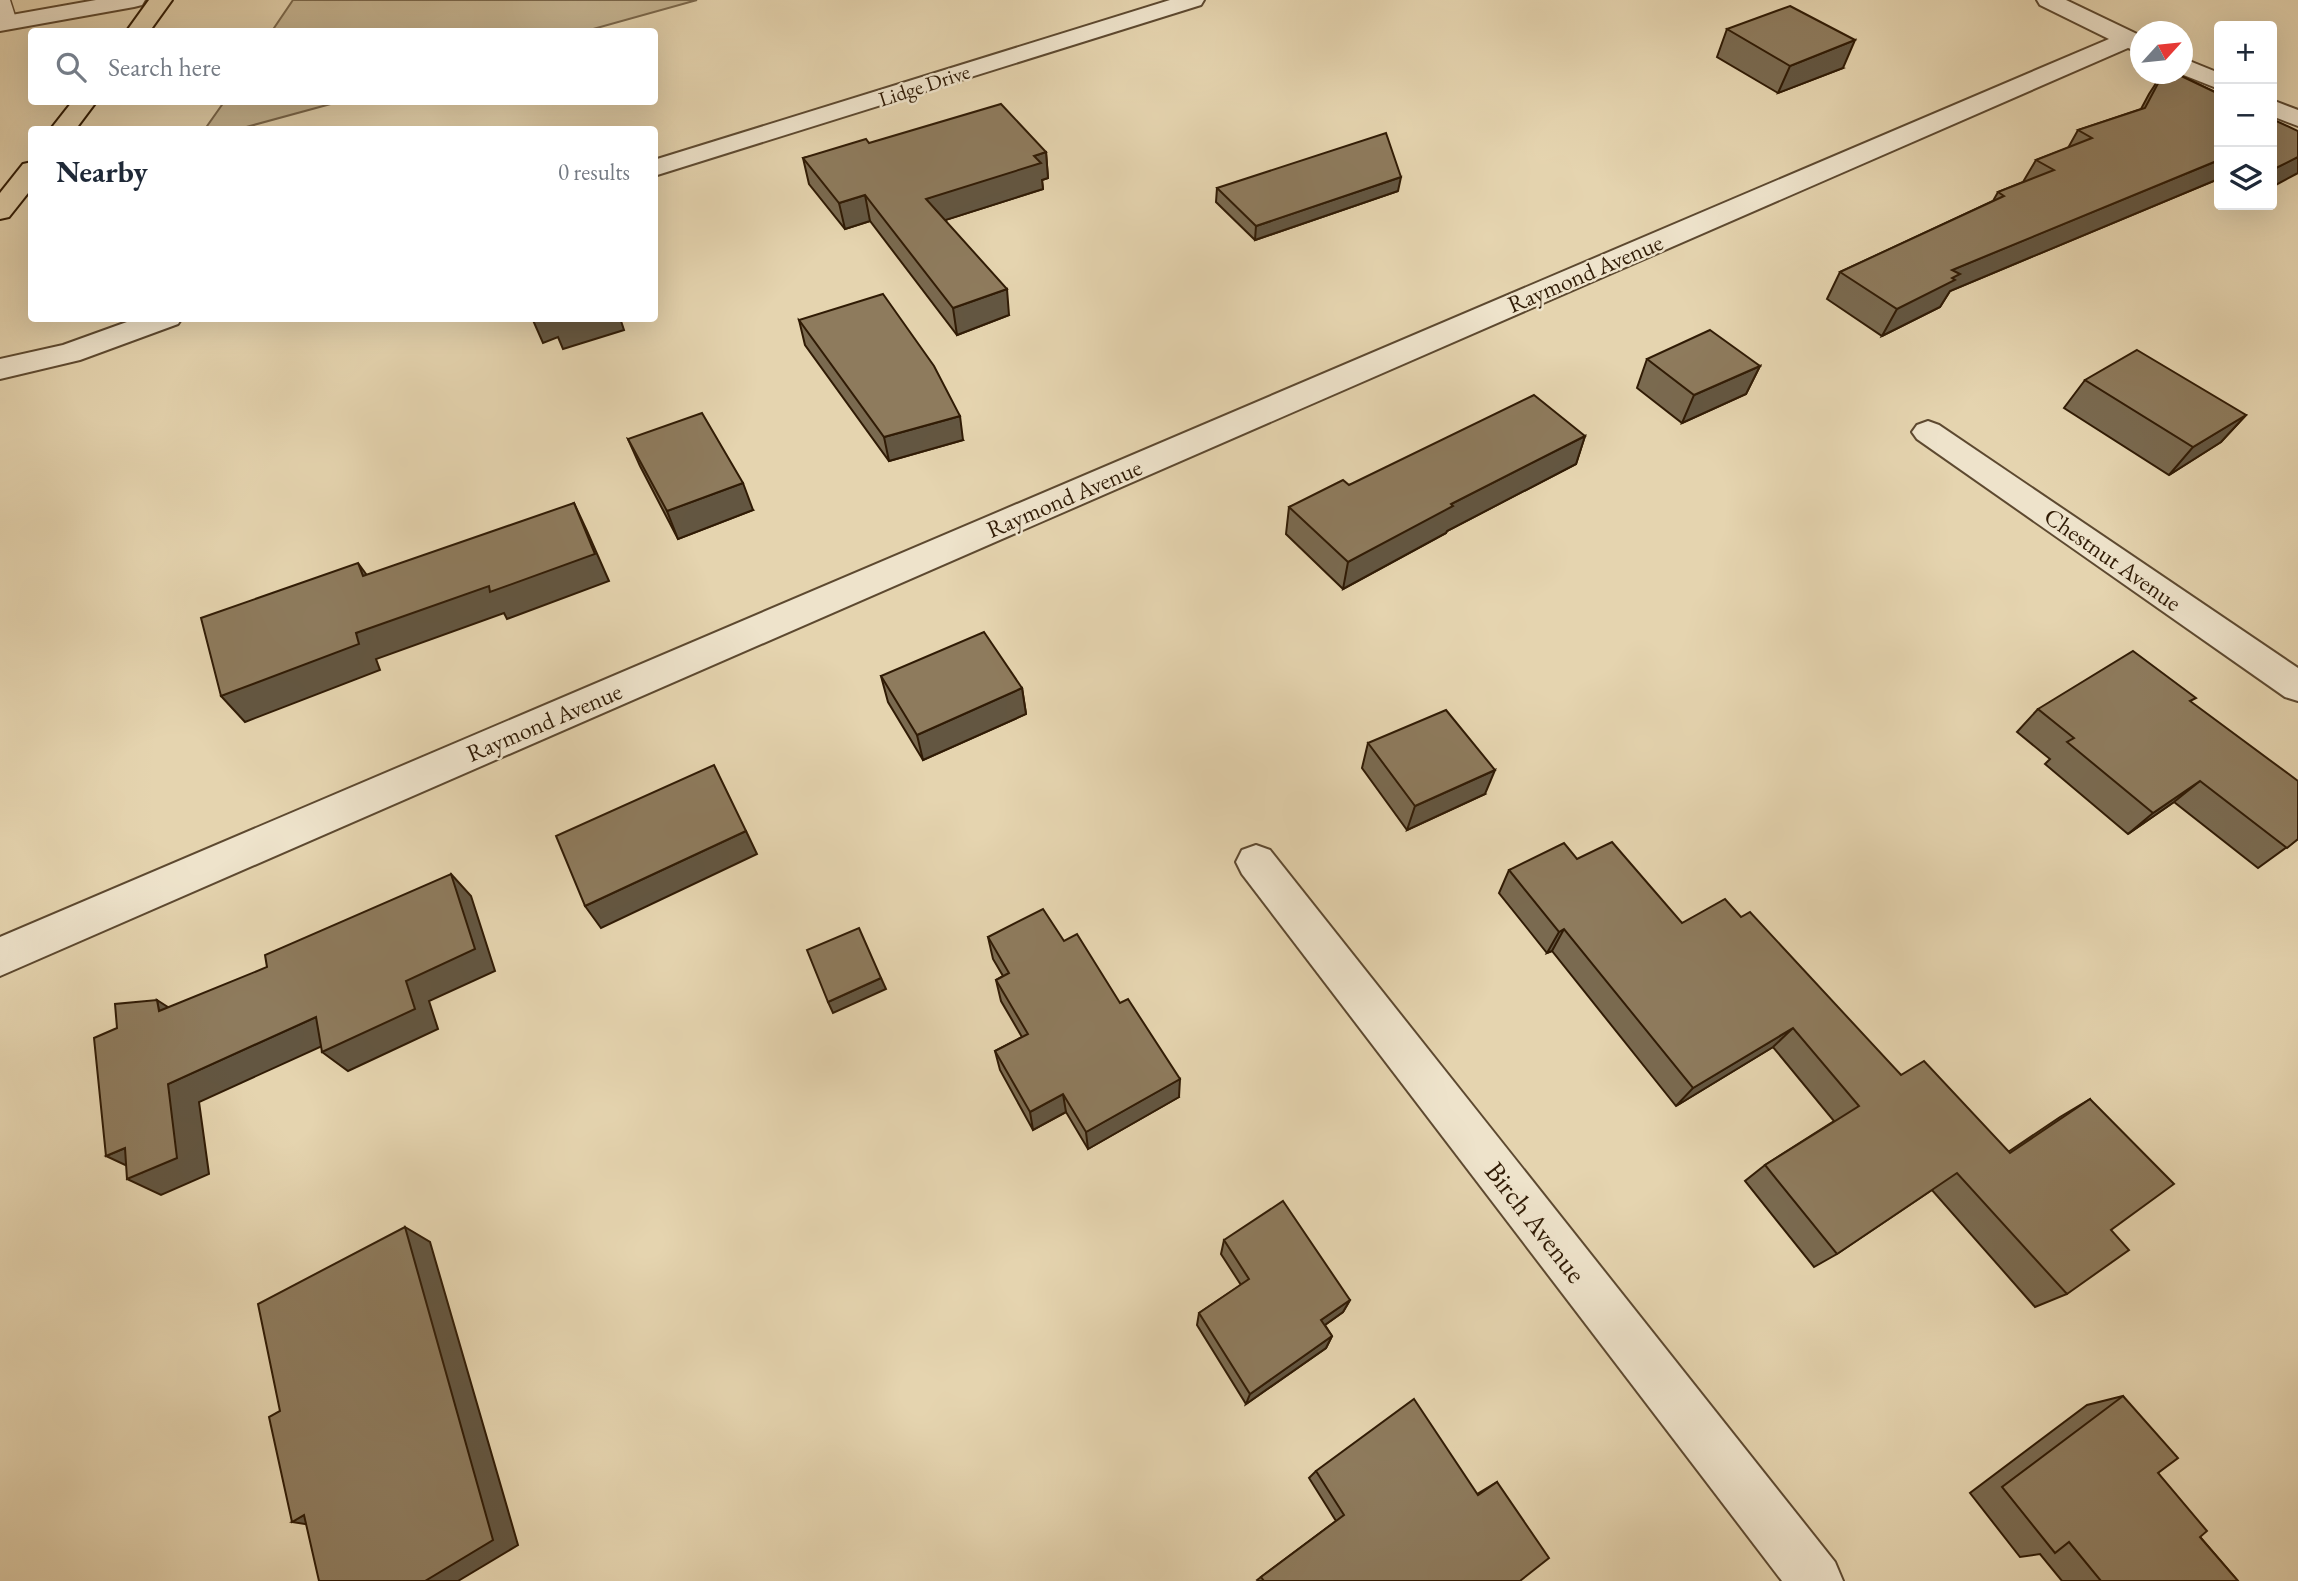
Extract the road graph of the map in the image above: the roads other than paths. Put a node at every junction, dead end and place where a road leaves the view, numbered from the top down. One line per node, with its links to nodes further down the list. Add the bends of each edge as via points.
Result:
1 (1, 0): 6 (lane)
2 (134, 0): 6 (street)
3 (161, 0): 7 (main road)
4 (1193, 0): 16 (street, Lidge Drive)
5 (2048, 0): 8 (street)
6 (4, 23)
7 (140, 28)
8 (2130, 40)
9 (2130, 44): 24 (street, Raymond Avenue)
10 (2193, 70): 11 (street)
11 (2214, 80)
12 (82, 105): 15 (main road)
13 (2277, 109): 14 (street)
14 (2298, 119)
15 (65, 126)
16 (658, 167)
17 (28, 175): 18 (main road)
18 (0, 211)
19 (157, 322): 20 (street, via 70,353)
20 (0, 369)
21 (1927, 432): 22 (street, Chestnut Avenue)
22 (2298, 687)
23 (1256, 862): 25 (street, Birch Avenue)
24 (0, 957)
25 (1816, 1581)

